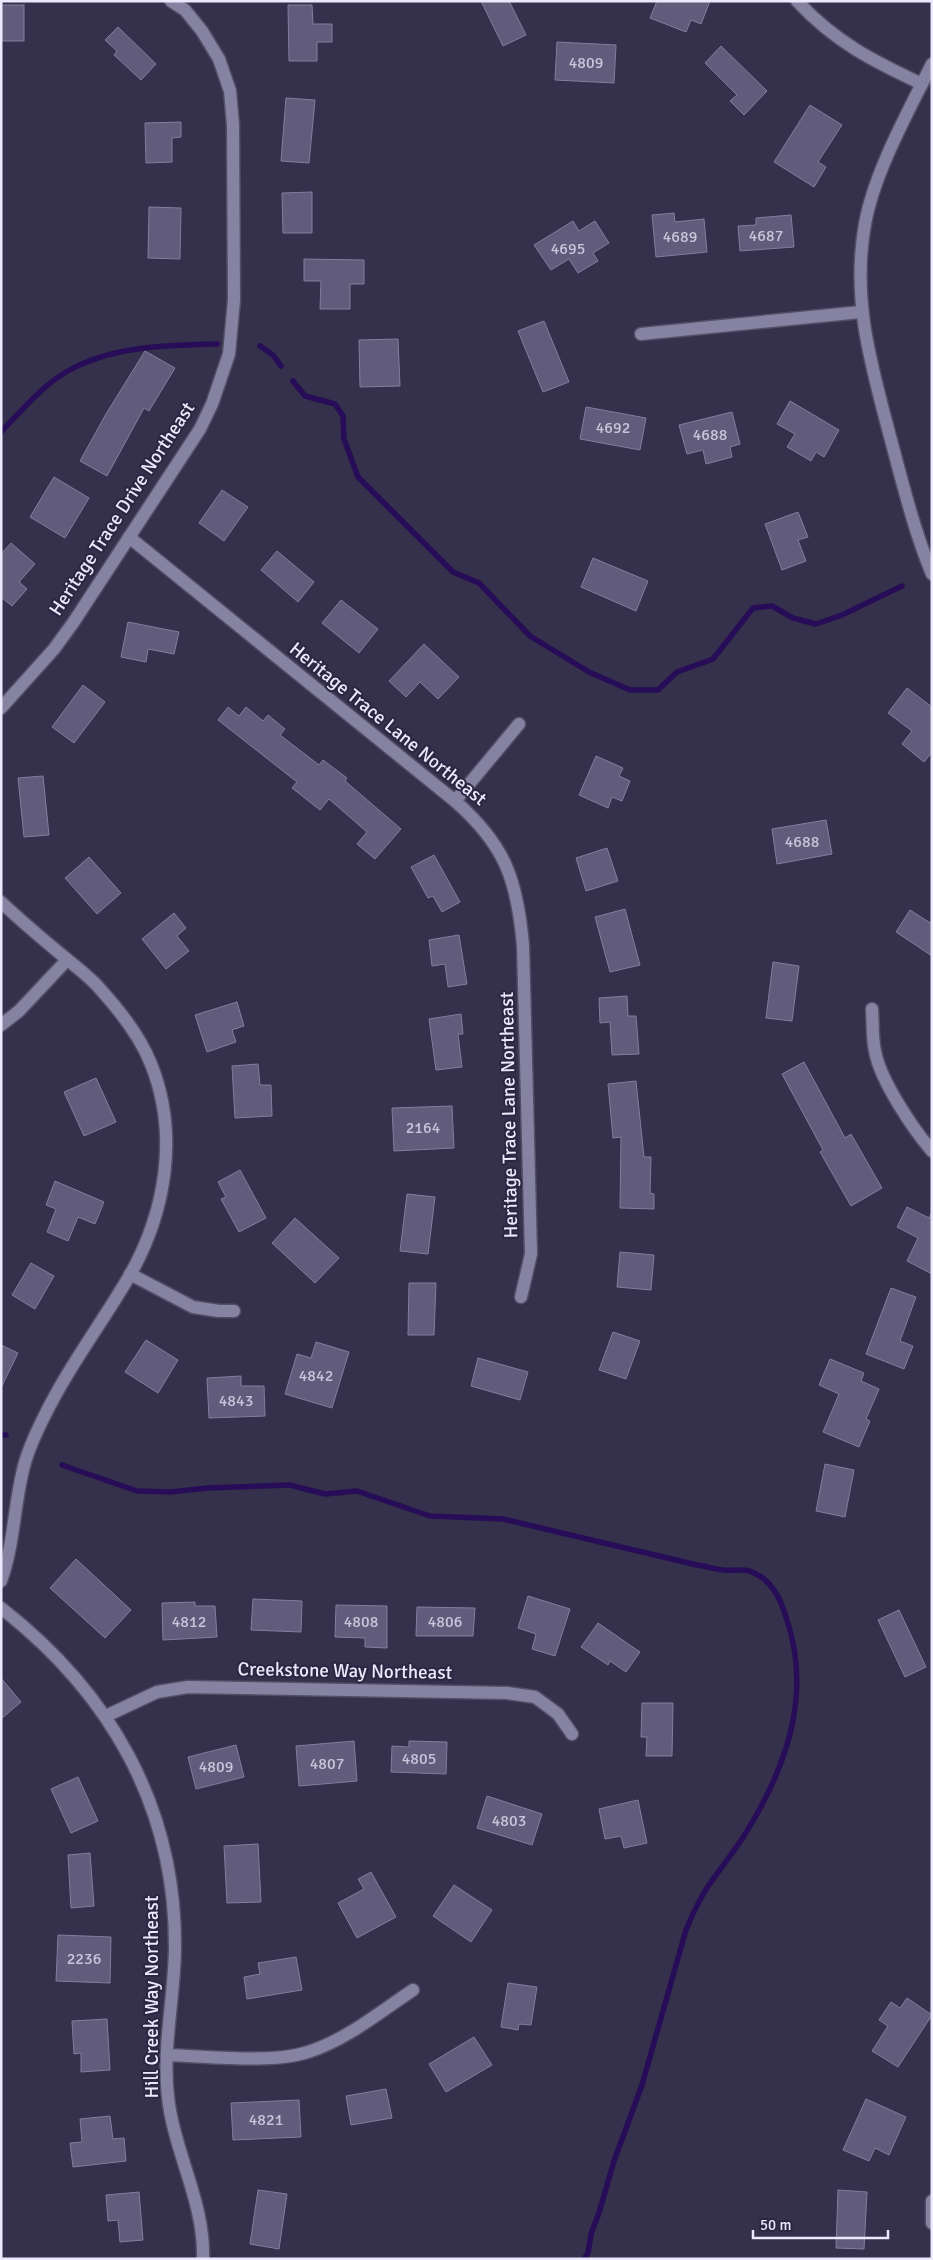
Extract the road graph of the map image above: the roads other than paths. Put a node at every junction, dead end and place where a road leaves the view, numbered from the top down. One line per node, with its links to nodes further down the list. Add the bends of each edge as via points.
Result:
1 (171, 1): 3 (street, Heritage Trace Drive Northeast)
2 (797, 1): 5 (street, via 840,41)
3 (188, 6): 8 (street, Heritage Trace Drive Northeast, via 212,46 230,91 233,125 233,330 223,376 200,428)
4 (932, 64): 5 (street)
5 (922, 84): 6 (street, via 887,159 865,222 860,267)
6 (861, 312): 7 (street); 9 (street, via 904,490)
7 (640, 334)
8 (129, 537): 10 (street, Heritage Trace Drive Northeast, via 73,624); 12 (street, Heritage Trace Lane Northeast)
9 (932, 574)
10 (1, 708)
11 (519, 724): 12 (street)
12 (455, 801): 19 (street, Heritage Trace Lane Northeast, via 478,821 495,844 515,889 520,913 531,1254)
13 (1, 902): 14 (street)
14 (67, 960): 16 (street, via 19,1012); 18 (street, via 99,987 125,1018 150,1063 162,1103 166,1143 164,1182 150,1232)
15 (872, 1009): 17 (street, via 875,1053 888,1085 917,1134)
16 (1, 1025)
17 (932, 1152)
18 (130, 1274): 20 (street, via 193,1307); 21 (street, via 36,1433 23,1469 11,1547)
19 (521, 1297)
20 (234, 1311)
21 (1, 1581)
22 (1, 1608): 23 (street, Hill Creek Way Northeast, via 61,1661)
23 (106, 1716): 24 (street, Creekstone Way Northeast, via 158,1692 188,1687 507,1693 535,1697 558,1714); 26 (street, Hill Creek Way Northeast, via 144,1788 168,1868 175,1947)
24 (572, 1734)
25 (413, 1990): 26 (street, via 346,2034 307,2053 265,2058)
26 (167, 2055): 29 (street, Hill Creek Way Northeast, via 170,2110 198,2211 203,2234)
27 (932, 2201): 28 (street)
28 (932, 2223)
29 (203, 2259)

